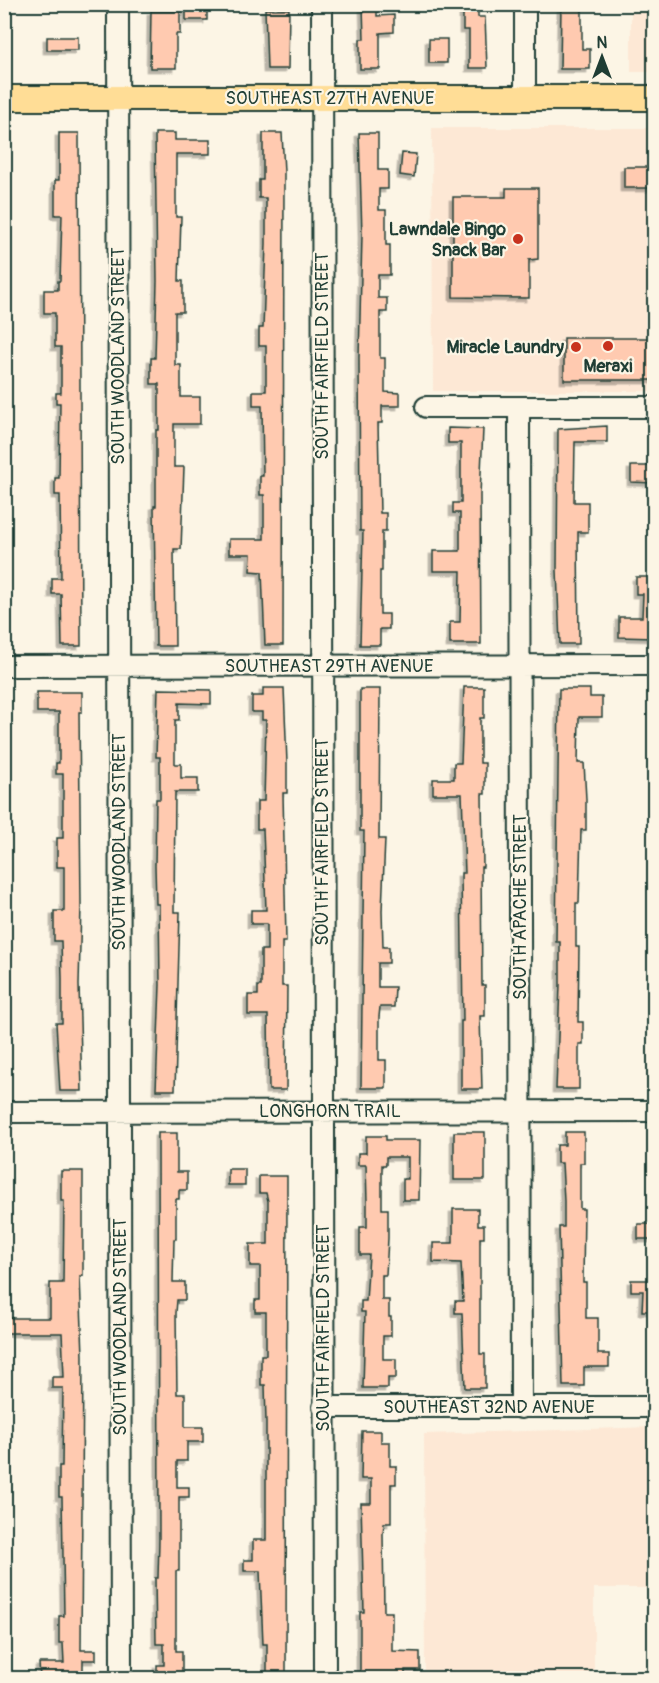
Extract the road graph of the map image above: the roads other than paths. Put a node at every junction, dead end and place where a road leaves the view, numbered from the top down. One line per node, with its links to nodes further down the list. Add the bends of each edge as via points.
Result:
1 (118, 4): 8 (street, SOUTH WOODLAND STREET)
2 (322, 4): 4 (street, SOUTH FAIRFIELD STREET)
3 (525, 4): 5 (street)
4 (322, 98): 5 (main road, SOUTHEAST 27TH AVENUE); 8 (main road, SOUTHEAST 27TH AVENUE); 16 (street, SOUTH FAIRFIELD STREET)
5 (525, 98): 6 (main road, SOUTHEAST 27TH AVENUE)
6 (654, 98)
7 (4, 99): 8 (main road, SOUTHEAST 27TH AVENUE)
8 (118, 99): 15 (street, SOUTH WOODLAND STREET)
9 (426, 407): 10 (street)
10 (519, 407): 11 (street); 12 (street, SOUTH APACHE STREET)
11 (654, 407)
12 (520, 665): 13 (street, SOUTHEAST 29TH AVENUE); 16 (street, SOUTHEAST 29TH AVENUE); 18 (street, SOUTH APACHE STREET)
13 (654, 665)
14 (4, 666): 15 (street, SOUTHEAST 29TH AVENUE)
15 (118, 666): 16 (street, SOUTHEAST 29TH AVENUE); 21 (street, SOUTH WOODLAND STREET)
16 (322, 666): 17 (street, SOUTH FAIRFIELD STREET)
17 (322, 1111): 18 (street, LONGHORN TRAIL); 21 (street, LONGHORN TRAIL); 22 (street, SOUTH FAIRFIELD STREET)
18 (520, 1111): 19 (street, LONGHORN TRAIL); 24 (street, SOUTH APACHE STREET)
19 (654, 1111)
20 (4, 1112): 21 (street, LONGHORN TRAIL)
21 (119, 1112): 25 (street, SOUTH WOODLAND STREET)
22 (323, 1407): 24 (street, SOUTHEAST 32ND AVENUE); 26 (street, SOUTH FAIRFIELD STREET)
23 (654, 1407): 24 (street, SOUTHEAST 32ND AVENUE)
24 (520, 1408)
25 (121, 1678)
26 (325, 1678)

